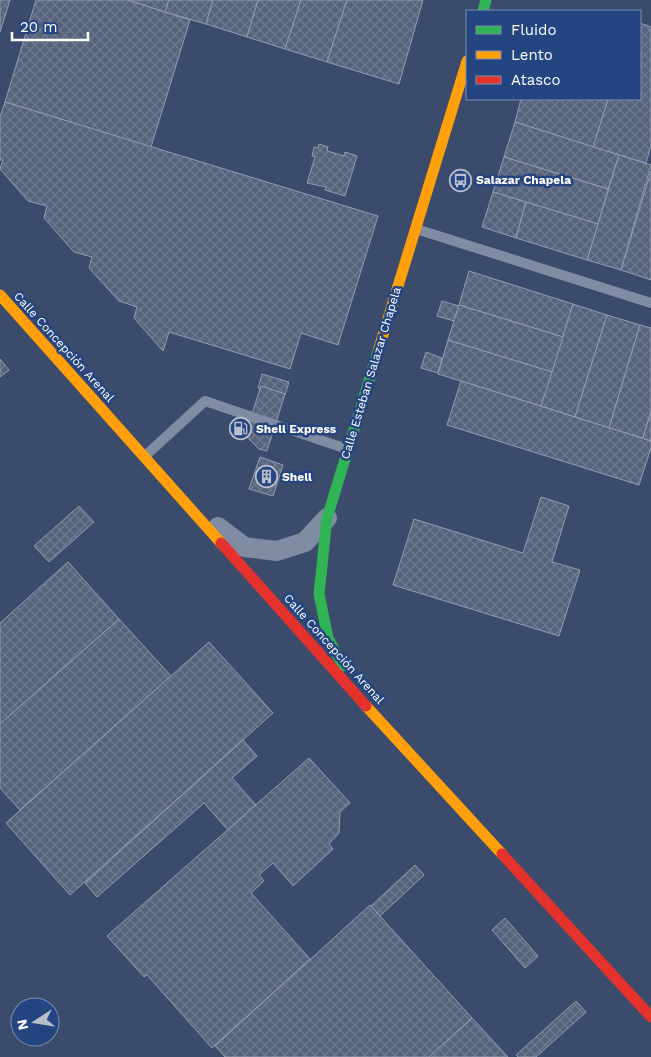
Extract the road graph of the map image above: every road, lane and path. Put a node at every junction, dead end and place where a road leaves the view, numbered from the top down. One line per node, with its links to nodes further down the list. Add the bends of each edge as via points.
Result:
1 (466, 64): 2 (street, Calle Esteban Salazar Chapela)
2 (415, 228): 4 (lane); 5 (street, Calle Esteban Salazar Chapela)
3 (0, 295): 6 (street, Calle Concepción Arenal)
4 (651, 304)
5 (348, 449): 6 (lane, via 205,401); 8 (street, Calle Esteban Salazar Chapela)
6 (144, 457): 7 (street, Calle Concepción Arenal)
7 (184, 502): 8 (street, Calle Esteban Salazar Chapela, via 244,547 277,551 305,542); 9 (street, Calle Concepción Arenal)
8 (327, 518): 9 (street, Calle Esteban Salazar Chapela, via 319,594 328,638)
9 (361, 700): 10 (street, Calle Concepción Arenal)
10 (651, 1017)

